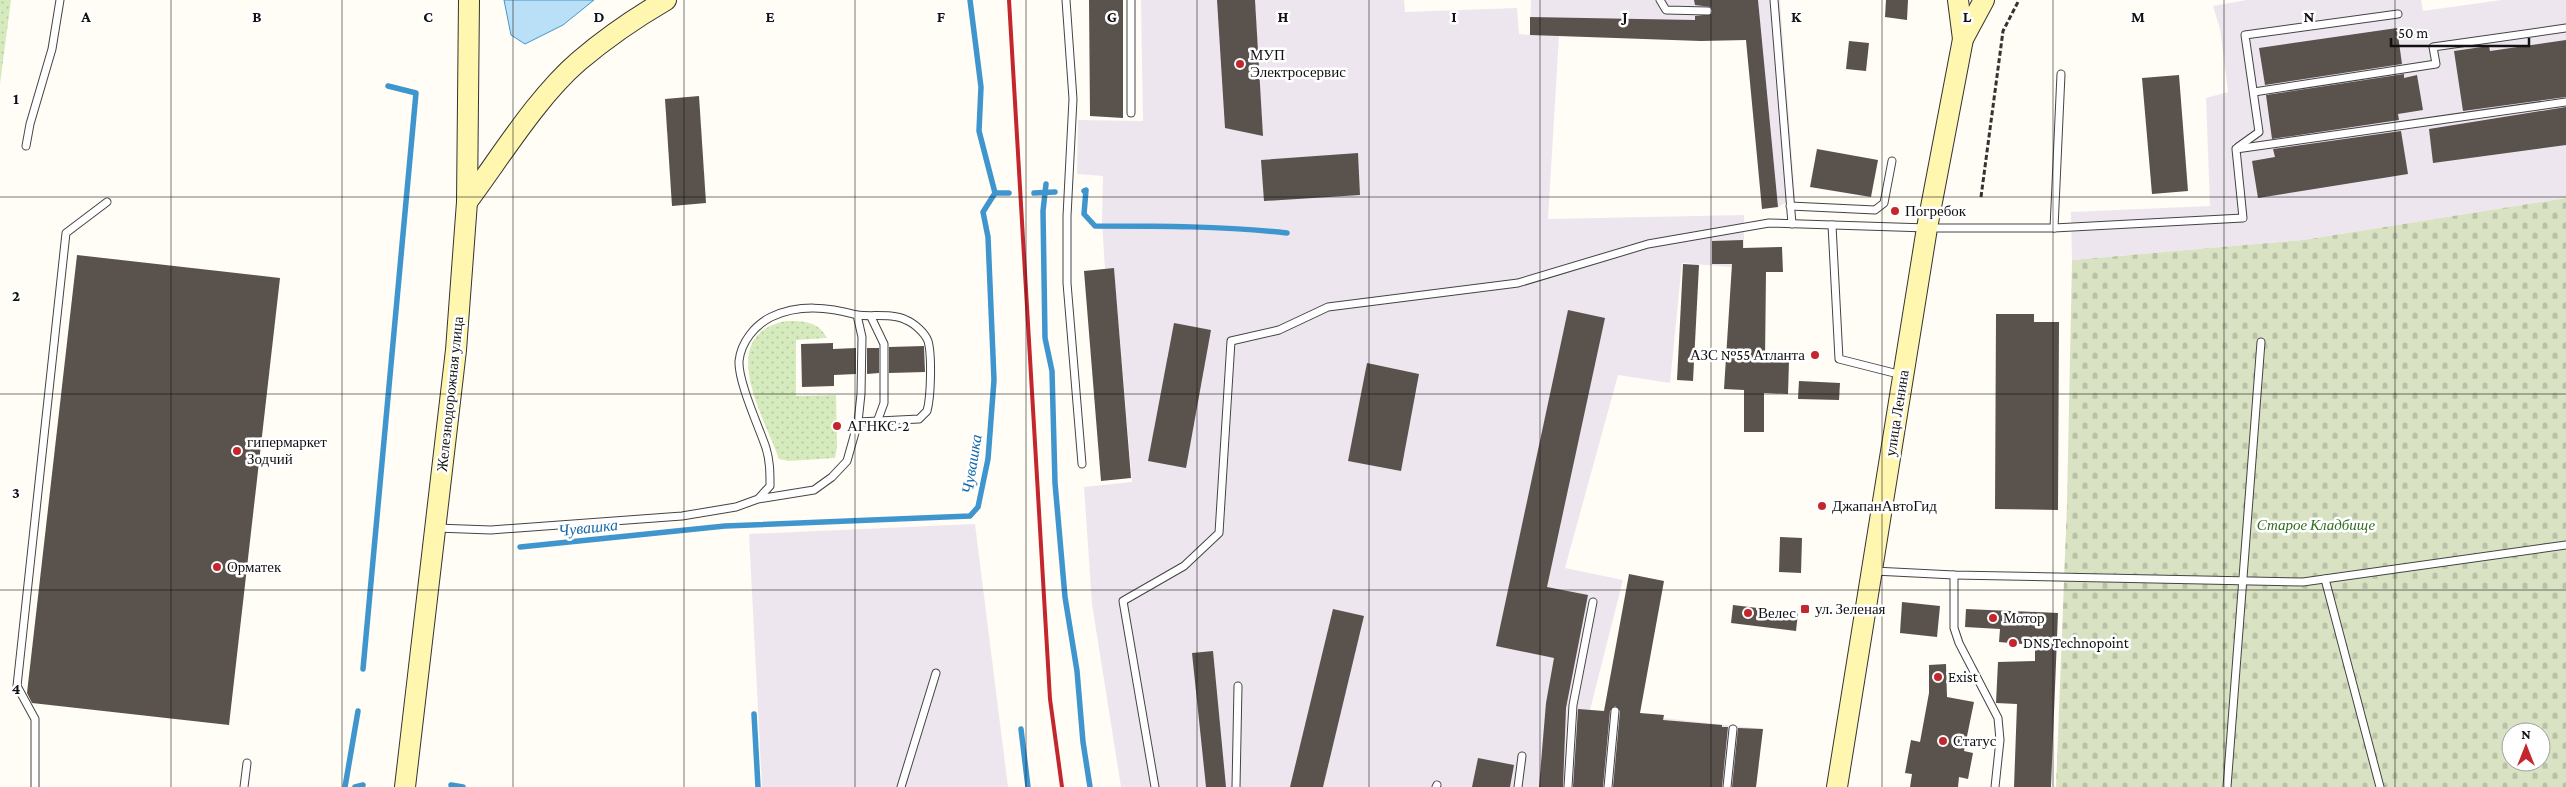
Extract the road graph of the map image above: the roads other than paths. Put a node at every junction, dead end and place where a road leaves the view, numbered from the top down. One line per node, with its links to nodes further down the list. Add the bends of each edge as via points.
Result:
1 (60, 0): 18 (lane, via 52,49)
2 (469, 0): 22 (main road, Железнодорожная улица)
3 (666, 0): 22 (main road, via 629,21 577,63 533,112)
4 (1066, 0): 34 (lane, via 1073,99 1067,283)
5 (1131, 0): 17 (lane)
6 (1660, 0): 10 (lane, via 1666,10)
7 (1774, 0): 23 (lane)
8 (1958, 0): 13 (main road)
9 (1984, 0): 13 (main road)
10 (1708, 11)
11 (2398, 14): 15 (lane, via 2245,35)
12 (2566, 28): 15 (lane, via 2433,47 2436,64)
13 (1964, 39): 26 (main road, улица Ленина)
14 (2061, 74): 27 (lane)
15 (2254, 92): 19 (lane, via 2259,132)
16 (2566, 102): 19 (lane)
17 (1131, 113)
18 (26, 146)
19 (2236, 149): 27 (lane, via 2243,218)
20 (1892, 161): 23 (lane, via 1884,203 1875,210)
21 (107, 202): 49 (lane, via 66,232 16,686 35,719)
22 (467, 202): 36 (main road, Железнодорожная улица, via 456,350)
23 (1790, 206): 24 (lane)
24 (1792, 224): 25 (lane); 53 (lane, via 1769,223 1648,244 1518,283 1328,308 1279,330 1231,341 1219,533 1184,566 1123,601)
25 (1832, 225): 26 (lane); 31 (lane, via 1838,359)
26 (1927, 228): 27 (lane); 31 (main road, улица Ленина)
27 (2054, 228)
28 (857, 315): 29 (lane); 32 (lane, via 862,337); 35 (lane, via 824,309 784,311 750,332 739,361 770,463 770,486)
29 (871, 317): 33 (lane, via 884,344 884,403); 33 (lane, via 906,319 918,328 928,341 930,376 927,411 918,419)
30 (2261, 342): 41 (lane)
31 (1903, 375): 38 (main road, улица Ленина)
32 (858, 422): 33 (lane); 35 (lane, via 847,461 832,477 814,490)
33 (877, 422)
34 (1082, 464)
35 (758, 499): 36 (lane, via 736,508 682,516 491,530)
36 (436, 528): 51 (main road, Железнодорожная улица)
37 (2566, 545): 40 (lane)
38 (1871, 570): 39 (lane); 59 (main road, улица Ленина)
39 (1954, 575): 41 (lane); 60 (lane, via 1954,628 1998,718 2000,740)
40 (2325, 579): 41 (lane, via 2303,582); 62 (lane)
41 (2243, 580): 61 (lane)
42 (1593, 602): 56 (lane, via 1573,705)
43 (936, 673): 52 (lane)
44 (1238, 686): 54 (lane)
45 (1615, 712): 57 (lane)
46 (1733, 729): 58 (lane)
47 (1522, 756): 55 (lane)
48 (247, 763): 50 (lane)
49 (35, 787)
50 (244, 787)
51 (404, 787)
52 (901, 787)
53 (1155, 787)
54 (1236, 787)
55 (1518, 787)
56 (1568, 787)
57 (1608, 787)
58 (1727, 787)
59 (1837, 787)
60 (1995, 787)
61 (2227, 787)
62 (2380, 787)

